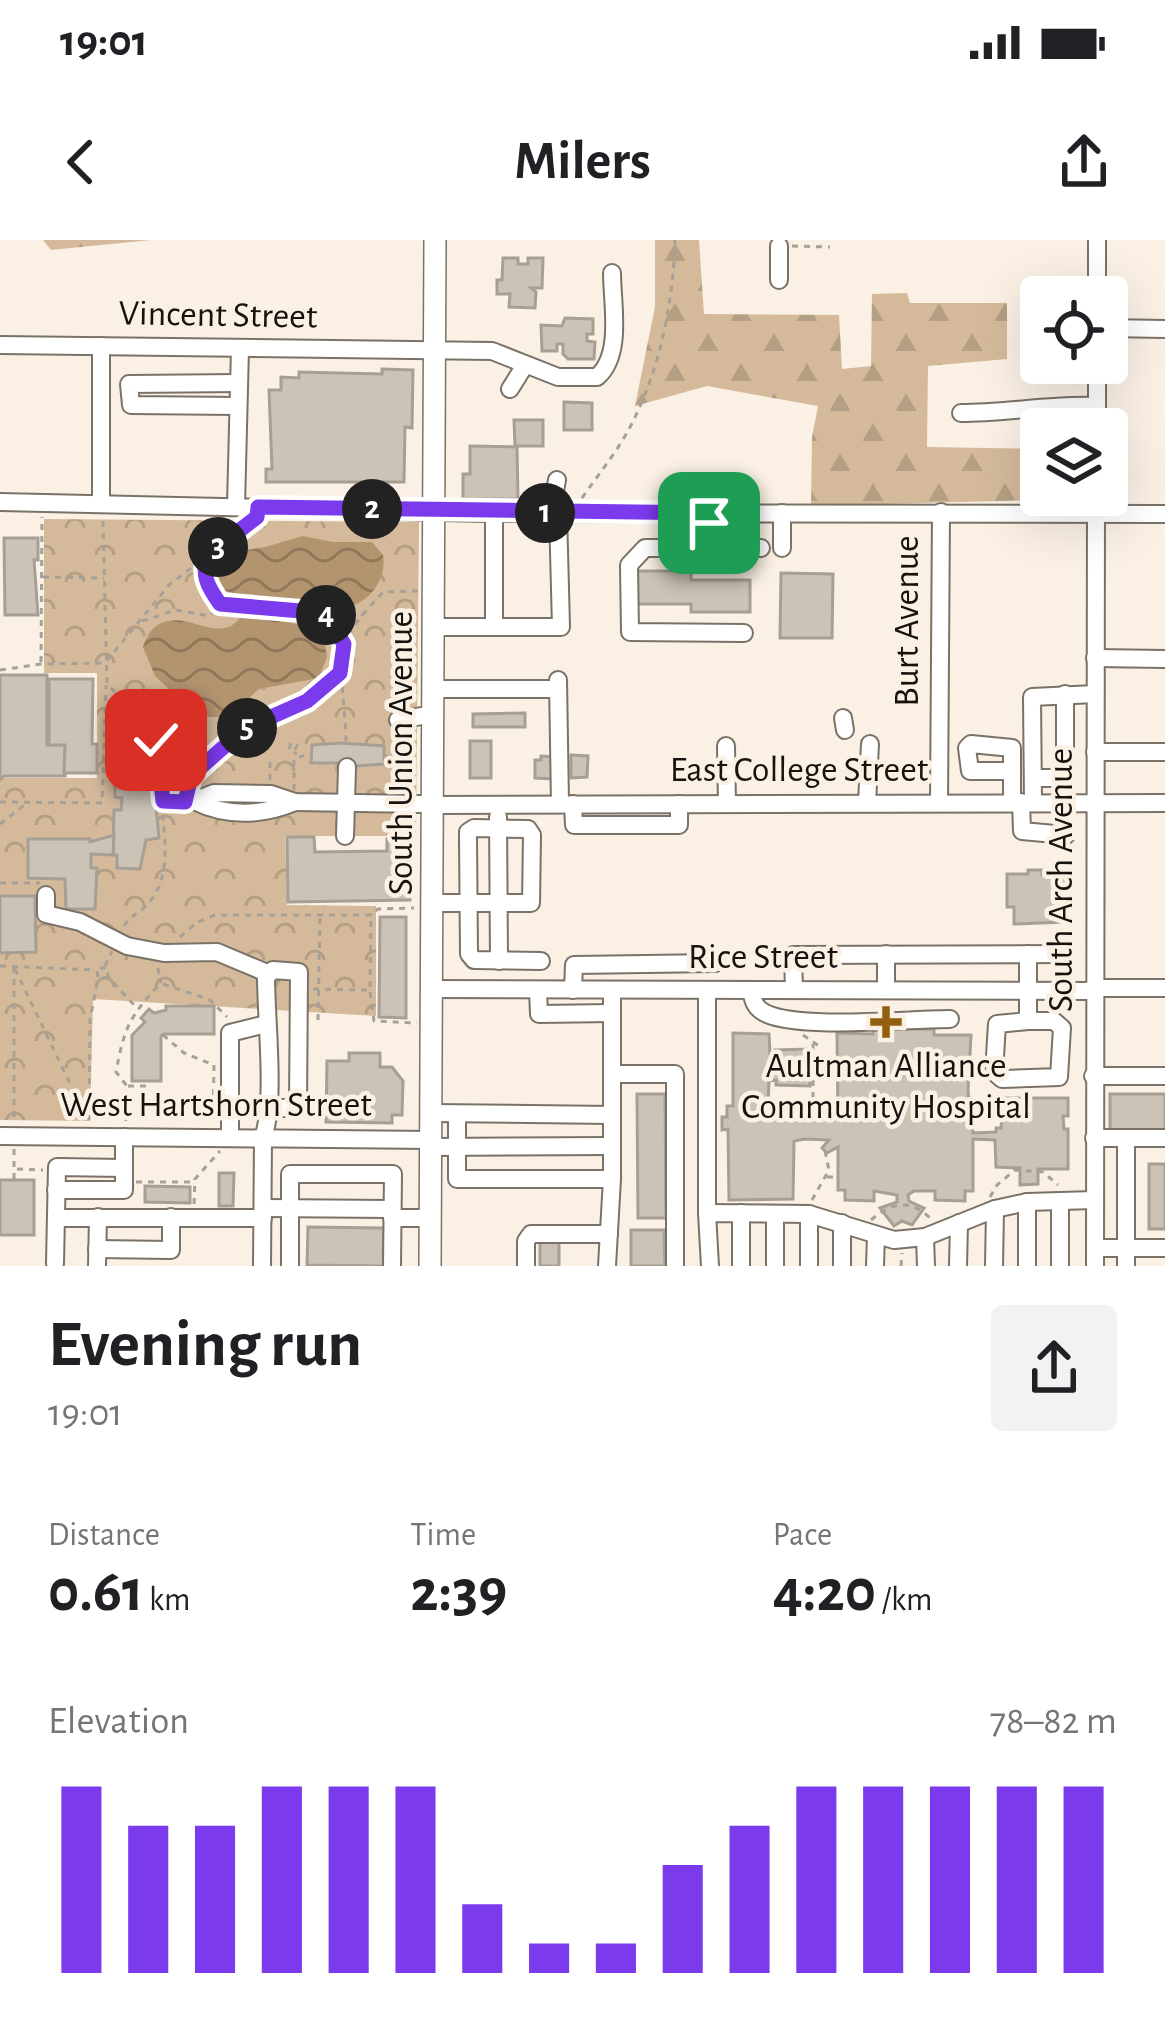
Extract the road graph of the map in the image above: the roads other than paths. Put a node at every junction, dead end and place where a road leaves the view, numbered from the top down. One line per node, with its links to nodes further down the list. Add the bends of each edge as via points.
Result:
1 (435, 240): 12 (main road, South Union Avenue)
2 (1097, 240): 5 (street)
3 (782, 243): 6 (street)
4 (612, 273): 13 (street, Vincent Street, via 612,350 604,371 558,377)
5 (1097, 276)
6 (779, 280)
7 (1128, 328): 8 (street)
8 (1165, 329)
9 (0, 344): 10 (street, Vincent Street)
10 (101, 346): 11 (street, Vincent Street); 24 (street)
11 (240, 348): 12 (street, Vincent Street); 14 (street)
12 (435, 352): 13 (street, Vincent Street, via 492,350); 26 (main road, South Union Avenue)
13 (525, 365): 16 (street)
14 (239, 383): 17 (street); 17 (street, via 129,384 131,405)
15 (1097, 384): 18 (street)
16 (510, 389)
17 (238, 406): 22 (street)
18 (1097, 406): 19 (street)
19 (961, 413)
20 (557, 480): 29 (street)
21 (0, 502): 24 (street)
22 (236, 506): 24 (street); 26 (street)
23 (1020, 508): 28 (street)
24 (102, 509)
25 (1128, 509): 32 (street)
26 (434, 511): 27 (street); 37 (main road, South Union Avenue)
27 (494, 512): 29 (street); 38 (street)
28 (941, 512): 31 (street); 58 (street, Burt Avenue)
29 (555, 513): 30 (street); 38 (street, via 561,627)
30 (709, 513): 31 (street); 34 (street)
31 (782, 513): 36 (street)
32 (1165, 514)
33 (1096, 516): 40 (street, South Arch Avenue)
34 (709, 548): 35 (street); 39 (street, via 645,548 629,565 630,632)
35 (761, 548)
36 (782, 548)
37 (434, 627): 38 (street); 42 (main road, South Union Avenue)
38 (494, 627)
39 (744, 633)
40 (1096, 658): 41 (street); 44 (street, South Arch Avenue)
41 (1165, 659)
42 (434, 689): 45 (main road, South Union Avenue); 65 (street, via 554,684)
43 (1065, 694): 44 (street); 53 (street, via 1032,698); 53 (street, via 1065,774)
44 (1095, 694): 49 (street, South Arch Avenue)
45 (434, 714): 46 (street); 67 (main road, South Union Avenue)
46 (396, 728)
47 (870, 744): 63 (street)
48 (727, 746): 66 (street)
49 (1095, 752): 50 (street); 60 (street, South Arch Avenue)
50 (1165, 752)
51 (346, 767): 61 (street)
52 (1012, 771): 59 (street)
53 (1033, 778): 59 (street)
54 (842, 784): 62 (street)
55 (163, 801): 56 (street)
56 (189, 802): 57 (street, via 214,793); 57 (street, via 217,812 270,812)
57 (295, 802): 61 (street, East College Street)
58 (939, 802): 59 (street, East College Street); 63 (street, East College Street)
59 (1022, 802): 60 (street, East College Street); 70 (street, via 1022,831)
60 (1095, 802): 64 (street, East College Street); 94 (street, South Arch Avenue)
61 (346, 803): 67 (street, East College Street); 71 (street)
62 (842, 803): 63 (street, East College Street); 66 (street, East College Street, via 814,794)
63 (868, 803)
64 (1165, 803)
65 (567, 804): 66 (street, East College Street); 68 (street, East College Street)
66 (727, 804)
67 (427, 805): 68 (street, East College Street); 75 (main road, South Union Avenue)
68 (497, 805): 69 (street)
69 (499, 828): 73 (street, via 468,832); 74 (street); 74 (street, via 532,832 532,902)
70 (1066, 835)
71 (345, 836)
72 (48, 889): 83 (street, via 46,914 117,941 164,953 217,952)
73 (469, 903): 74 (street); 75 (street); 79 (street, via 470,958)
74 (500, 903): 79 (street)
75 (426, 905): 85 (main road, South Union Avenue)
76 (886, 954): 77 (street); 92 (street, via 794,955); 93 (street)
77 (1028, 954): 78 (street); 95 (street)
78 (1065, 954)
79 (500, 961): 80 (street)
80 (541, 961)
81 (678, 963): 82 (street); 87 (street, via 574,965); 89 (street)
82 (716, 963)
83 (267, 973): 99 (street); 103 (street, via 299,972 298,1108)
84 (1165, 988): 94 (street, Rice Street)
85 (433, 989): 86 (street, Rice Street); 104 (main road, South Union Avenue)
86 (538, 990): 87 (street, Rice Street); 96 (street, via 539,1014)
87 (573, 990): 88 (street, Rice Street)
88 (612, 990): 89 (street, Rice Street); 96 (street)
89 (678, 990): 90 (street, Rice Street)
90 (707, 990): 91 (street, Rice Street); 126 (street)
91 (751, 990): 92 (street, Rice Street); 97 (street, via 760,1012 799,1020)
92 (794, 990): 93 (street, Rice Street)
93 (886, 990): 95 (street, Rice Street)
94 (1093, 990): 95 (street, Rice Street); 101 (street, South Arch Avenue)
95 (1028, 991): 98 (street)
96 (612, 1013): 100 (street)
97 (950, 1019)
98 (1028, 1021): 98 (street, via 997,1024 994,1072 1002,1079 1059,1077 1062,1028)
99 (266, 1024): 103 (street); 108 (street, via 230,1033)
100 (612, 1075): 106 (street); 149 (street, via 675,1075)
101 (1093, 1076): 102 (street); 111 (street, South Arch Avenue)
102 (1165, 1076)
103 (268, 1108): 110 (street)
104 (432, 1113): 105 (street); 114 (main road, South Union Avenue)
105 (457, 1114): 106 (street); 115 (street)
106 (612, 1115): 116 (street)
107 (125, 1130): 108 (street, West Hartshorn Street); 109 (street, West Hartshorn Street); 131 (street, via 124,1175 57,1167)
108 (222, 1133): 110 (street, West Hartshorn Street)
109 (7, 1136)
110 (263, 1138): 114 (street, West Hartshorn Street); 124 (street)
111 (1094, 1138): 112 (street); 118 (street, South Arch Avenue)
112 (1126, 1138): 113 (street); 140 (street)
113 (1165, 1138)
114 (431, 1143): 115 (street, West Hartshorn Street); 132 (main road, South Union Avenue)
115 (457, 1146): 116 (street, West Hartshorn Street); 117 (street, via 457,1179)
116 (612, 1146): 117 (street)
117 (612, 1179): 135 (street)
118 (1094, 1200): 119 (street); 139 (street, South Arch Avenue)
119 (1060, 1201): 120 (street); 160 (street)
120 (1028, 1202): 123 (street); 159 (street)
121 (290, 1209): 124 (street); 125 (street); 125 (street, via 290,1174 393,1174); 144 (street)
122 (809, 1209): 128 (street); 133 (street); 153 (street)
123 (994, 1209): 134 (street); 158 (street)
124 (263, 1213): 130 (street); 143 (street)
125 (392, 1213): 132 (street); 145 (street)
126 (707, 1213): 127 (street); 150 (street)
127 (741, 1214): 128 (street); 151 (street)
128 (775, 1214): 152 (street)
129 (98, 1217): 130 (street); 131 (street); 141 (street)
130 (171, 1217): 141 (street, via 171,1250)
131 (56, 1218): 142 (street)
132 (430, 1218): 146 (main road, South Union Avenue)
133 (842, 1223): 136 (street); 154 (street)
134 (959, 1223): 137 (street); 157 (street)
135 (609, 1234): 147 (street, via 531,1234); 148 (street)
136 (876, 1234): 137 (street); 155 (street)
137 (925, 1237): 156 (street)
138 (1165, 1248): 140 (street)
139 (1095, 1257): 140 (street)
140 (1126, 1257)
141 (98, 1258)
142 (56, 1263)
143 (262, 1266)
144 (290, 1266)
145 (392, 1266)
146 (430, 1266)
147 (526, 1266)
148 (607, 1266)
149 (675, 1266)
150 (710, 1266)
151 (741, 1266)
152 (775, 1266)
153 (809, 1266)
154 (842, 1266)
155 (875, 1266)
156 (926, 1266)
157 (958, 1266)
158 (994, 1266)
159 (1028, 1266)
160 (1060, 1266)

